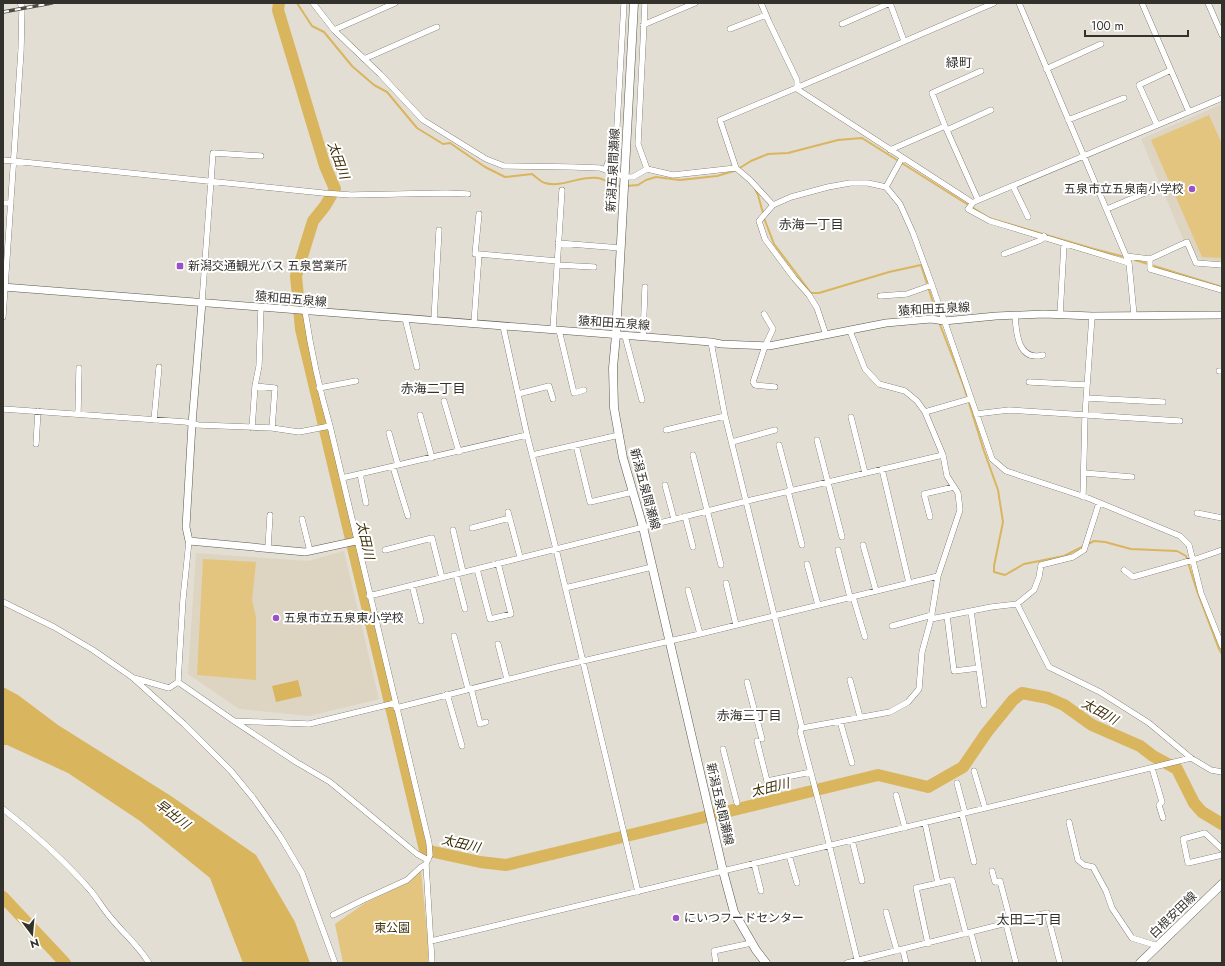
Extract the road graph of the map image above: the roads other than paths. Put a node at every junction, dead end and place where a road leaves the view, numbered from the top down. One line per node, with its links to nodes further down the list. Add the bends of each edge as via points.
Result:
1 (20, 3): 39 (street, via 21,51)
2 (313, 3): 18 (street)
3 (395, 3): 18 (street)
4 (624, 3): 42 (street, via 616,143)
5 (634, 3): 43 (main road, 新潟五泉間瀬線)
6 (644, 3): 15 (street)
7 (695, 3): 15 (street)
8 (761, 3): 13 (street)
9 (994, 3): 20 (street)
10 (1019, 3): 23 (street)
11 (1142, 3): 24 (street)
12 (1208, 3): 19 (street)
13 (766, 15): 17 (street); 26 (street, via 797,80)
14 (842, 24): 20 (street, via 890,3)
15 (643, 25): 41 (street, via 638,144)
16 (437, 27): 22 (street)
17 (730, 29)
18 (334, 30): 22 (street)
19 (1222, 35)
20 (904, 41): 26 (street)
21 (1101, 44): 23 (street)
22 (364, 59): 42 (street, via 423,120 486,159 504,166)
23 (1046, 69): 31 (street)
24 (1171, 70): 30 (street); 32 (street, via 1139,85)
25 (981, 71): 33 (street, via 932,93)
26 (797, 88): 34 (street); 40 (street, via 720,120)
27 (1124, 98): 31 (street)
28 (1222, 98): 30 (street)
29 (991, 110): 33 (street)
30 (1189, 112): 32 (street)
31 (1068, 120): 36 (street)
32 (1157, 125): 36 (street)
33 (946, 128): 34 (street); 50 (street)
34 (890, 150): 37 (street)
35 (261, 156): 44 (street, via 212,153)
36 (1084, 156): 45 (street); 54 (street)
37 (902, 158): 46 (street); 50 (street)
38 (3, 160): 39 (street)
39 (13, 161): 44 (street); 52 (street)
40 (736, 168): 41 (street, via 673,175); 53 (street)
41 (647, 169): 43 (street, via 633,178)
42 (605, 170): 43 (street)
43 (625, 177): 61 (main road, 新潟五泉間瀬線)
44 (211, 182): 49 (street, via 337,194); 75 (street)
45 (1013, 186): 50 (street); 56 (street)
46 (886, 187): 53 (street, via 850,183 791,197); 70 (street, via 900,204)
47 (1159, 187): 54 (street)
48 (562, 190): 59 (street)
49 (468, 194)
50 (976, 202): 58 (street, via 968,209 990,220)
51 (3, 203): 52 (street)
52 (11, 203): 71 (street)
53 (773, 205): 93 (street, via 759,221 765,239 818,308)
54 (1107, 209): 64 (street)
55 (478, 214): 62 (street, via 476,254)
56 (1028, 217)
57 (439, 230): 86 (street)
58 (1044, 236): 60 (street); 63 (street, via 1041,240)
59 (558, 243): 61 (street); 66 (street)
60 (1064, 244): 67 (street); 80 (street)
61 (621, 248): 92 (main road, 新潟五泉間瀬線)
62 (479, 254): 66 (street); 88 (street)
63 (1004, 254)
64 (1126, 256): 65 (street); 67 (street)
65 (1150, 259): 68 (street, via 1187,242 1196,263); 73 (street, via 1150,269)
66 (557, 263): 69 (street); 90 (street)
67 (1129, 263): 81 (street)
68 (1222, 265)
69 (594, 267)
70 (932, 285): 74 (street, via 907,294); 87 (street)
71 (4, 287): 75 (main road, 猿和田五泉線); 84 (street)
72 (645, 287): 94 (street)
73 (1222, 290)
74 (880, 296)
75 (202, 302): 76 (main road, 猿和田五泉線); 126 (main road)
76 (261, 307): 77 (main road, 猿和田五泉線); 104 (street, via 259,366)
77 (306, 311): 85 (main road, 猿和田五泉線); 106 (street)
78 (764, 314): 96 (street, via 773,329)
79 (1014, 315): 80 (main road, 猿和田五泉線); 87 (main road, 猿和田五泉線); 97 (street, via 1017,340 1022,348 1031,356)
80 (1060, 315): 83 (main road, 猿和田五泉線)
81 (1134, 315): 82 (main road, 猿和田五泉線); 83 (main road, 猿和田五泉線)
82 (1222, 315)
83 (1092, 316): 103 (street)
84 (3, 317)
85 (405, 318): 86 (main road, 猿和田五泉線); 99 (street)
86 (434, 320): 88 (main road, 猿和田五泉線)
87 (944, 321): 91 (main road, 猿和田五泉線, via 932,319 893,322); 111 (street)
88 (474, 323): 89 (main road, 猿和田五泉線)
89 (503, 326): 90 (main road, 猿和田五泉線); 108 (street)
90 (556, 330): 92 (main road, 猿和田五泉線); 107 (street, via 574,393)
91 (850, 331): 93 (main road, 猿和田五泉線); 117 (street, via 865,369 879,384 905,392 916,400)
92 (621, 335): 94 (main road, 猿和田五泉線); 112 (street); 134 (main road, 新潟五泉間瀬線, via 613,368 614,408)
93 (826, 335): 96 (main road, 猿和田五泉線)
94 (643, 337): 95 (main road, 猿和田五泉線)
95 (710, 342): 96 (main road, 猿和田五泉線); 122 (street)
96 (765, 346): 105 (street, via 752,382 754,385)
97 (1043, 355)
98 (159, 367): 124 (street)
99 (416, 367)
100 (79, 368): 118 (street)
101 (356, 381): 106 (street)
102 (1029, 382): 103 (street)
103 (1087, 385): 109 (street)
104 (255, 386): 128 (street); 129 (street, via 276,388)
105 (775, 387)
106 (319, 388): 127 (street)
107 (584, 390)
108 (518, 394): 110 (street, via 549,386); 133 (street)
109 (1086, 398): 114 (street); 121 (street)
110 (553, 399)
111 (970, 399): 117 (street); 119 (street)
112 (642, 400)
113 (444, 401): 140 (street)
114 (1163, 402)
115 (3, 409): 116 (street)
116 (38, 411): 118 (street); 137 (street)
117 (925, 412): 143 (street)
118 (78, 414): 124 (street)
119 (976, 414): 121 (street, via 1009,410); 157 (street, via 992,458 1006,471)
120 (420, 415): 144 (street)
121 (1085, 415): 125 (street); 148 (street)
122 (726, 416): 130 (street); 136 (street)
123 (851, 418): 147 (street)
124 (154, 420): 126 (street)
125 (1180, 421)
126 (192, 424): 128 (street); 174 (main road, via 186,527)
127 (330, 426): 129 (street, via 299,432); 151 (street)
128 (252, 428): 129 (street)
129 (272, 428)
130 (666, 430)
131 (775, 430): 136 (street)
132 (389, 433): 145 (street)
133 (527, 435): 140 (street); 141 (street)
134 (619, 435): 138 (street); 156 (main road, 新潟五泉間瀬線)
135 (817, 440): 152 (street)
136 (732, 442): 158 (street)
137 (36, 444)
138 (576, 445): 141 (street); 156 (street, via 590,502)
139 (778, 445): 155 (street)
140 (459, 452): 144 (street)
141 (532, 455): 180 (street)
142 (693, 455): 161 (street)
143 (943, 455): 146 (street); 154 (street, via 947,476)
144 (432, 458): 145 (street)
145 (396, 466): 149 (street); 164 (street)
146 (882, 469): 147 (street); 198 (street)
147 (865, 473): 152 (street)
148 (1084, 473): 150 (street); 157 (street)
149 (360, 474): 151 (street); 159 (street)
150 (1132, 477)
151 (342, 478): 175 (street)
152 (827, 482): 155 (street); 173 (street)
153 (665, 485): 169 (street)
154 (954, 487): 166 (street, via 924,494); 195 (street, via 958,493 960,510)
155 (789, 491): 158 (street); 176 (street)
156 (633, 492): 170 (main road, 新潟五泉間瀬線)
157 (1083, 497): 160 (street)
158 (747, 501): 161 (street); 210 (street)
159 (366, 503)
160 (1099, 503): 186 (street, via 1180,536 1189,545); 206 (street, via 1084,550 1073,557 1040,565 1034,590)
161 (706, 511): 165 (street); 189 (street)
162 (1197, 513): 167 (street)
163 (270, 515): 179 (street)
164 (408, 516)
165 (685, 516): 169 (street); 178 (street)
166 (930, 517)
167 (1222, 518)
168 (302, 519): 184 (street)
169 (674, 519): 170 (street)
170 (642, 527): 180 (street); 190 (main road, 新潟五泉間瀬線)
171 (472, 528): 185 (street, via 509,515)
172 (453, 530): 193 (street)
173 (842, 537)
174 (189, 541): 179 (main road); 227 (street)
175 (353, 541): 184 (main road); 203 (street)
176 (802, 545)
177 (863, 546): 202 (street)
178 (694, 547)
179 (268, 548): 184 (main road)
180 (556, 549): 185 (street); 200 (street)
181 (385, 550): 196 (street, via 432,538)
182 (838, 550): 204 (street)
183 (1222, 550): 186 (street)
184 (310, 551)
185 (520, 557): 187 (street)
186 (1193, 560): 192 (street, via 1133,577); 221 (street, via 1201,593)
187 (498, 563): 191 (street); 191 (street, via 510,614 490,619)
188 (806, 564): 207 (street)
189 (721, 565)
190 (652, 567): 200 (street); 219 (main road, 新潟五泉間瀬線)
191 (477, 569): 193 (street)
192 (1124, 570)
193 (463, 572): 194 (street)
194 (456, 574): 196 (street); 208 (street)
195 (938, 576): 198 (street); 212 (street)
196 (442, 578): 199 (street)
197 (726, 583): 214 (street)
198 (909, 583): 202 (street)
199 (412, 585): 203 (street); 213 (street)
200 (565, 588): 222 (street)
201 (688, 590): 216 (street)
202 (876, 591): 204 (street)
203 (369, 596): 231 (street)
204 (852, 597): 207 (street); 218 (street)
205 (3, 602): 224 (street, via 54,627)
206 (1017, 604): 209 (street); 240 (street, via 1048,667 1100,692 1143,720)
207 (818, 606): 210 (street)
208 (465, 609)
209 (971, 611): 211 (street); 223 (street)
210 (774, 616): 214 (street); 237 (street)
211 (947, 616): 212 (street); 223 (street, via 954,670)
212 (931, 617): 215 (street); 233 (street, via 922,652 918,688 908,702 890,712)
213 (421, 621)
214 (736, 625): 216 (street)
215 (892, 626)
216 (700, 634): 219 (street)
217 (454, 636): 229 (street)
218 (865, 637)
219 (669, 642): 222 (street); 264 (main road, 新潟五泉間瀬線)
220 (498, 644): 225 (street)
221 (1222, 646)
222 (583, 662): 225 (street); 271 (street)
223 (979, 668): 232 (street)
224 (132, 677): 227 (street, via 169,688); 283 (street, via 184,724 259,805 302,873)
225 (507, 680): 229 (street)
226 (850, 680): 233 (street)
227 (178, 682): 235 (street)
228 (747, 682): 244 (street, via 767,781)
229 (470, 689): 230 (street); 236 (street, via 480,724)
230 (447, 694): 231 (street); 238 (street)
231 (393, 705): 235 (street, via 309,724); 261 (street, via 424,820 430,855)
232 (984, 705)
233 (860, 717): 234 (street)
234 (840, 721): 237 (street); 241 (street)
235 (234, 722): 261 (street, via 330,782)
236 (486, 722)
237 (802, 728): 244 (street, via 800,731)
238 (462, 746)
239 (724, 748): 248 (street)
240 (1191, 758): 242 (street); 245 (street, via 1211,770)
241 (852, 763)
242 (1152, 768): 249 (street); 252 (street, via 1162,802 1159,805)
243 (974, 771): 249 (street)
244 (811, 772): 257 (street)
245 (1222, 772)
246 (957, 783): 251 (street)
247 (896, 795): 255 (street)
248 (737, 803)
249 (985, 808): 251 (street)
250 (3, 810): 282 (street, via 60,857 135,943)
251 (964, 814): 254 (street); 262 (street)
252 (1163, 818)
253 (1069, 822): 279 (street, via 1078,860 1093,867 1112,908 1132,938)
254 (925, 823): 255 (street); 268 (street)
255 (905, 828): 256 (street)
256 (852, 840): 257 (street); 266 (street)
257 (829, 846): 259 (street); 281 (street)
258 (1222, 849): 260 (street, via 1205,833 1183,839 1188,863)
259 (789, 855): 263 (street); 267 (street)
260 (1222, 855)
261 (427, 862): 273 (street, via 407,880); 276 (street)
262 (974, 862)
263 (754, 863): 264 (street); 270 (street)
264 (723, 871): 271 (street); 277 (main road, 新潟五泉間瀬線, via 734,912)
265 (992, 871): 274 (street, via 995,882 1000,881)
266 (862, 881)
267 (797, 882)
268 (938, 882): 275 (street, via 952,880); 278 (street, via 916,888)
269 (1222, 884): 279 (main road, 白根安田線)
270 (761, 891)
271 (638, 892): 276 (street)
272 (886, 912): 280 (street)
273 (333, 915)
274 (1008, 923): 275 (street); 290 (street); 291 (street, via 1047,913)
275 (968, 933): 278 (street); 289 (street)
276 (431, 941): 284 (street)
277 (751, 942): 285 (street, via 714,951); 286 (main road, 新潟五泉間瀬線)
278 (928, 944): 280 (street)
279 (1158, 946): 292 (main road, 白根安田線)
280 (900, 950): 281 (street); 288 (street)
281 (858, 962): 287 (street)
282 (149, 963)
283 (335, 963)
284 (432, 963)
285 (716, 963)
286 (766, 963)
287 (847, 963)
288 (906, 963)
289 (978, 963)
290 (1016, 963)
291 (1060, 963)
292 (1140, 963)

